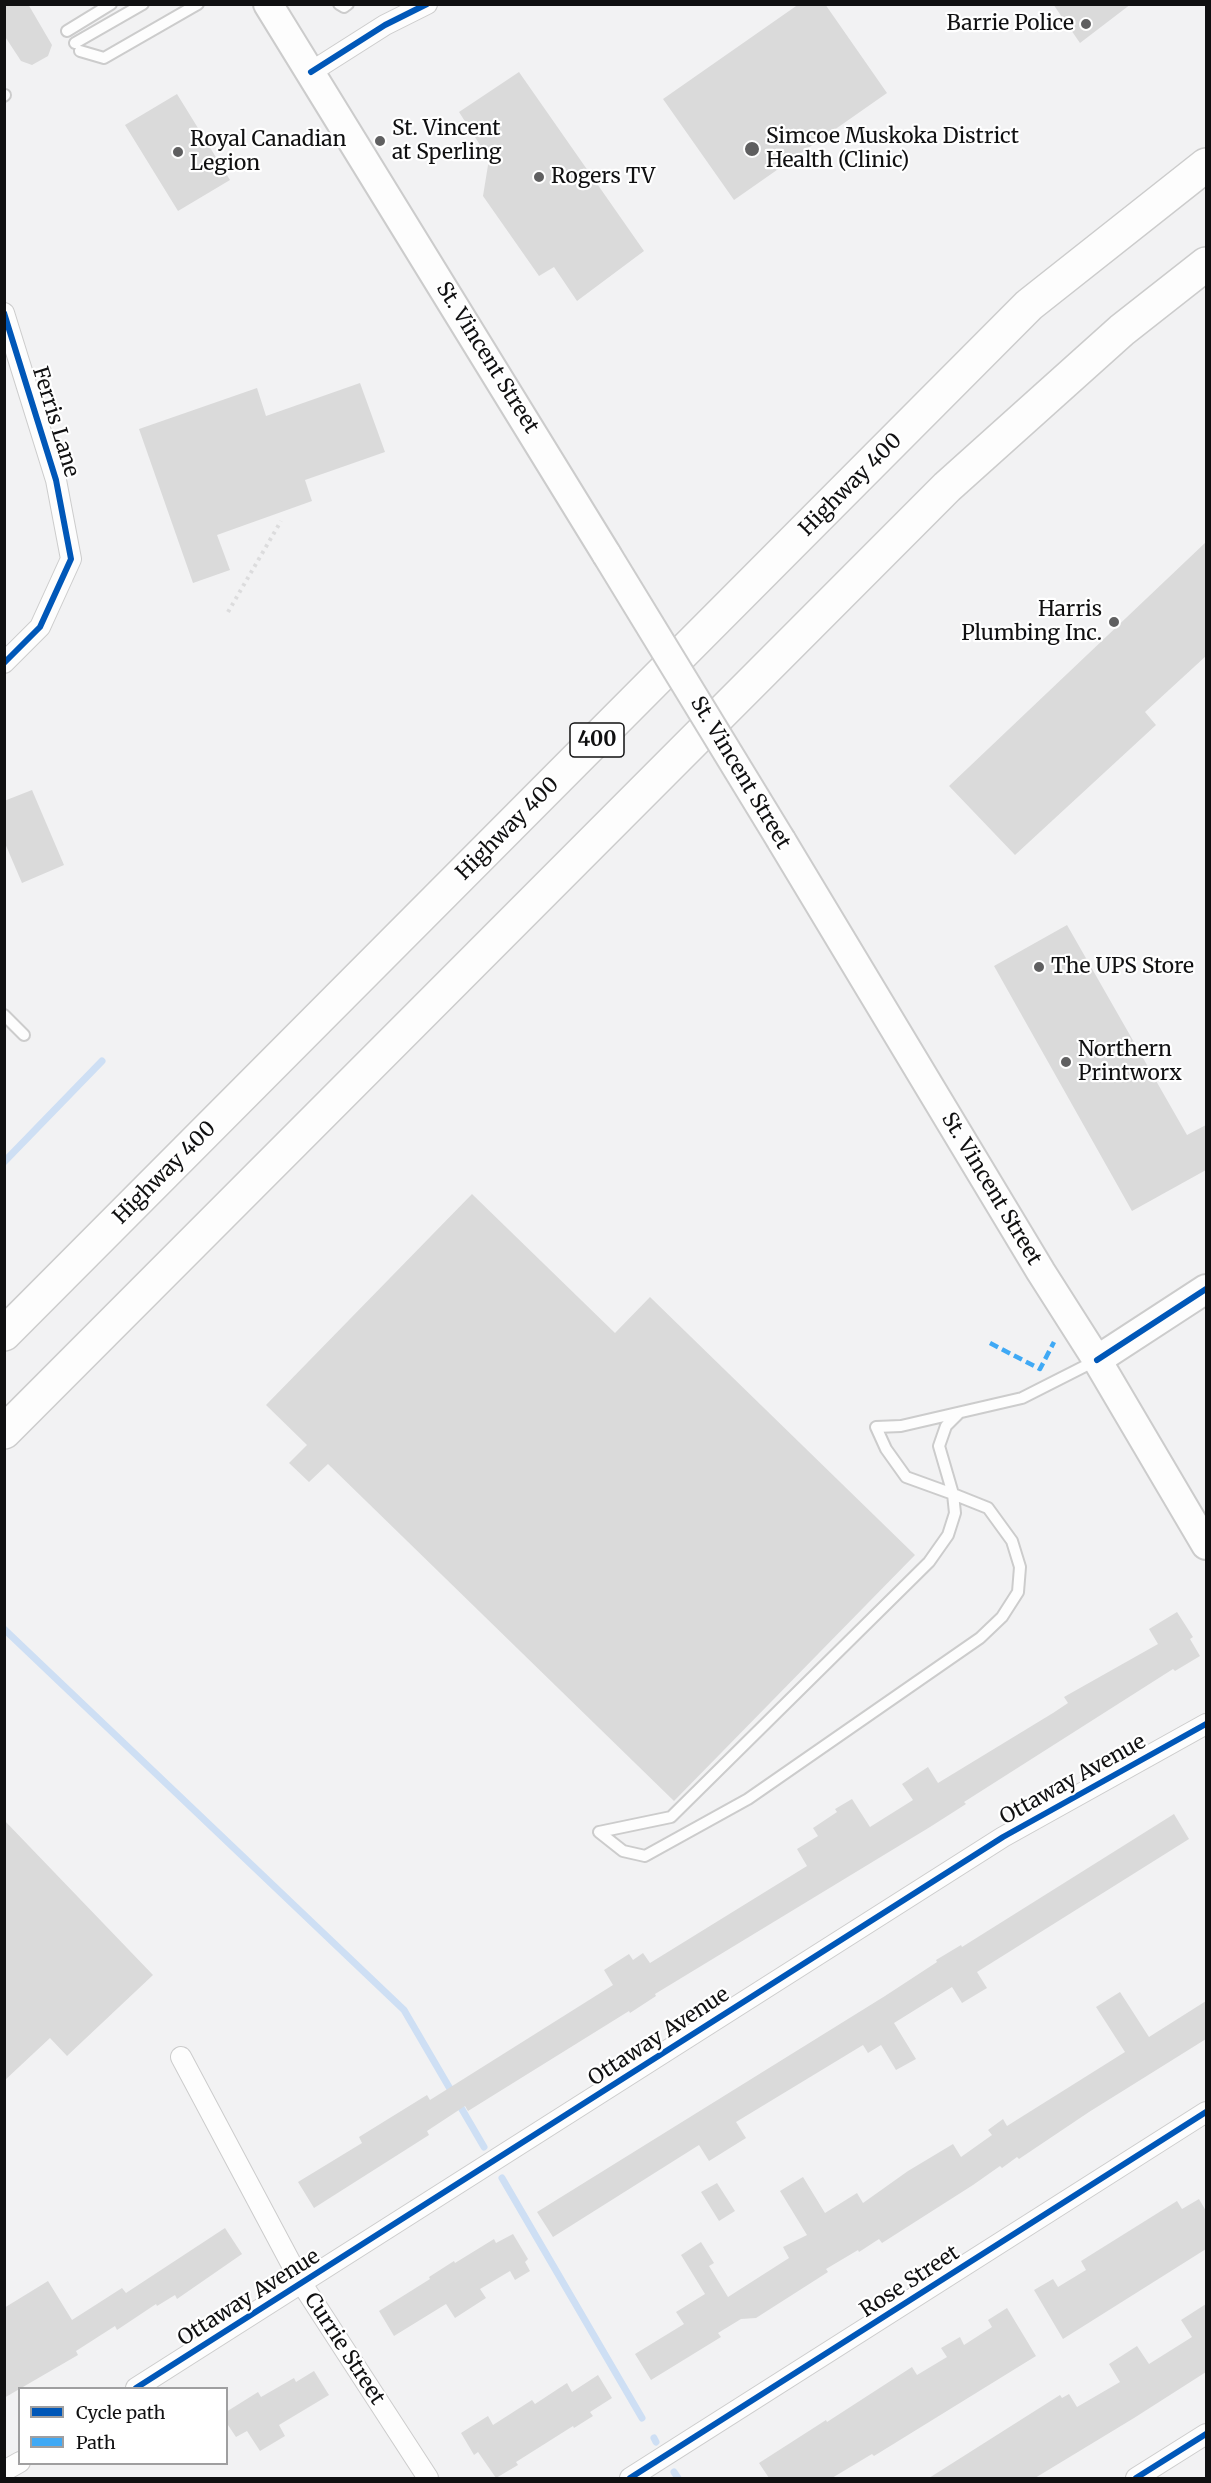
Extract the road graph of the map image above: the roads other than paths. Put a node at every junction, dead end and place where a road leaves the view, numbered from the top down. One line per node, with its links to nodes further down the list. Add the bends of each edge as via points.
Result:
1 (111, 4): 8 (lane)
2 (143, 4): 3 (lane, via 77,47 104,58)
3 (198, 4)
4 (268, 4): 9 (main road, St. Vincent Street)
5 (339, 4): 6 (lane)
6 (348, 4)
7 (427, 4): 9 (street)
8 (67, 30)
9 (311, 72): 18 (main road, St. Vincent Street, bridge)
10 (1206, 165): 17 (highway, Highway 400 / 400, via 1029,306)
11 (1206, 264): 20 (highway, via 1122,330 947,487)
12 (4, 313): 13 (street, Ferris Lane, via 56,480 71,559 40,627)
13 (4, 663)
14 (4, 1015): 15 (lane)
15 (24, 1035)
16 (1206, 1289): 18 (main road)
17 (4, 1334)
18 (1097, 1360): 19 (lane, via 1022,1398); 22 (main road, St. Vincent Street)
19 (959, 1413): 21 (lane, via 946,1426 939,1446); 21 (lane, via 901,1426 876,1427 885,1449 906,1477)
20 (4, 1432)
21 (952, 1494): 21 (lane, via 955,1513 948,1535 929,1562 692,1798 671,1817 600,1832 623,1851 645,1856 748,1798 980,1638 1002,1617 1018,1592 1020,1567 1012,1541 988,1508)
22 (1206, 1545)
23 (1206, 1724): 26 (street, Ottaway Avenue, via 1003,1838)
24 (181, 2058): 26 (street, Currie Street)
25 (1206, 2113): 31 (street, Rose Street)
26 (302, 2284): 27 (street, Ottaway Avenue); 32 (street, Currie Street)
27 (138, 2387)
28 (1206, 2434): 33 (street)
29 (18, 2463): 30 (street)
30 (4, 2471)
31 (638, 2476)
32 (428, 2478)
33 (1136, 2478)

